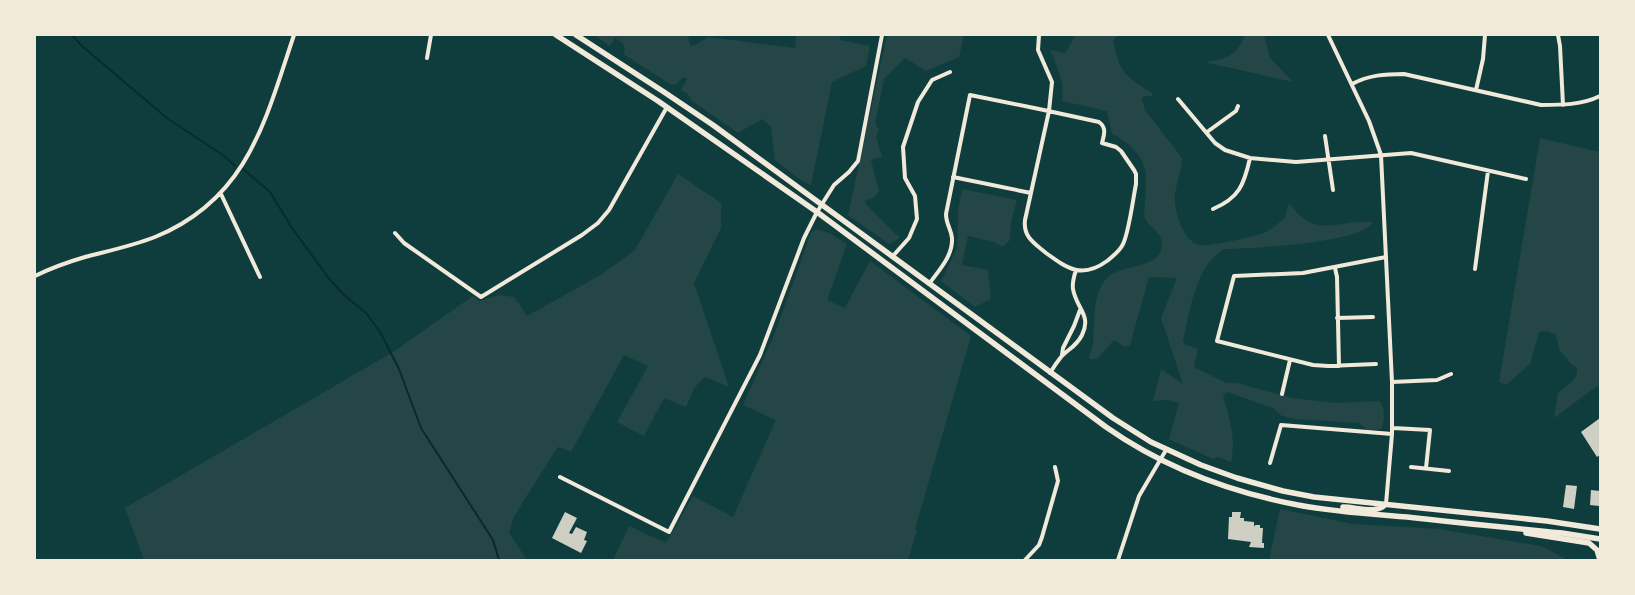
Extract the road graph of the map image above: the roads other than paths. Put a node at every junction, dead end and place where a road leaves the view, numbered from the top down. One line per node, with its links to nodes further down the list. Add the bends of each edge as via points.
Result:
1 (294, 35): 30 (street, via 264,122 242,165)
2 (431, 35): 10 (street)
3 (556, 35): 18 (main road)
4 (576, 35): 31 (main road, via 669,95)
5 (882, 35): 31 (street, via 858,161 834,185)
6 (1039, 35): 19 (street, via 1039,53 1052,82)
7 (1328, 35): 12 (street)
8 (1485, 35): 13 (street)
9 (1558, 35): 16 (street)
10 (427, 58)
11 (950, 72): 35 (street, via 932,80 918,102 903,147 905,178 915,196 917,219 909,238)
12 (1352, 84): 13 (street, via 1365,77 1404,74); 22 (street)
13 (1476, 90): 16 (street, via 1541,105)
14 (1600, 96): 16 (street)
15 (1178, 99): 20 (street)
16 (1563, 105)
17 (1238, 106): 20 (street, via 1236,111)
18 (667, 107): 33 (main road); 34 (street, via 609,210 598,222 481,297 404,243)
19 (1048, 111): 26 (street, via 970,95); 29 (street); 39 (street, via 1099,122 1105,130 1102,143 1119,149 1136,174 1123,245 1094,269)
20 (1207, 132): 23 (street, via 1225,150)
21 (1325, 136): 24 (street)
22 (1380, 155): 24 (street); 25 (street, via 1411,153); 36 (street)
23 (1250, 158): 24 (street, via 1296,162); 32 (street, via 1244,183 1234,197)
24 (1329, 159): 28 (street)
25 (1488, 171): 27 (street); 38 (street)
26 (953, 177): 29 (street); 42 (street, via 946,214 951,236 950,252)
27 (1526, 179)
28 (1334, 190)
29 (1031, 193): 39 (street, via 1024,226 1026,236 1062,265)
30 (221, 194): 40 (street, via 177,227 154,238 84,257); 41 (street)
31 (821, 205): 33 (street); 35 (main road)
32 (1213, 209)
33 (816, 212): 57 (main road, via 1124,440); 63 (street, via 760,355 669,532)
34 (395, 233)
35 (892, 257): 42 (main road)
36 (1386, 257): 37 (street); 52 (street)
37 (1335, 268): 45 (street); 47 (street, via 1234,276 1217,341)
38 (1475, 269)
39 (1076, 270): 43 (street, via 1072,286)
40 (35, 276)
41 (260, 277)
42 (929, 284): 50 (main road)
43 (1080, 310): 46 (street); 46 (street, via 1085,316 1084,332 1074,347)
44 (1373, 317): 45 (street)
45 (1337, 318): 49 (street)
46 (1062, 355): 50 (street)
47 (1290, 360): 49 (street); 53 (street)
48 (1376, 364): 49 (street)
49 (1338, 366)
50 (1050, 373): 56 (main road, via 1126,427)
51 (1451, 374): 52 (street, via 1436,380)
52 (1392, 382): 54 (street)
53 (1282, 394)
54 (1393, 428): 55 (street); 61 (street, via 1430,430)
55 (1392, 434): 58 (street, via 1281,426); 64 (street)
56 (1166, 450): 57 (street); 64 (main road, via 1266,487 1314,497)
57 (1160, 459): 65 (main road, via 1233,489); 70 (street, via 1139,496)
58 (1270, 463)
59 (1055, 467): 69 (street, via 1058,481 1042,537)
60 (1411, 467): 61 (street)
61 (1426, 468): 62 (street)
62 (1449, 471)
63 (560, 476)
64 (1386, 504): 65 (main road, via 1375,510); 67 (main road)
65 (1324, 508): 66 (main road)
66 (1496, 527): 68 (main road); 71 (main road, via 1584,541 1595,548)
67 (1600, 529)
68 (1600, 539)
69 (1024, 560)
70 (1118, 560)
71 (1600, 560)

